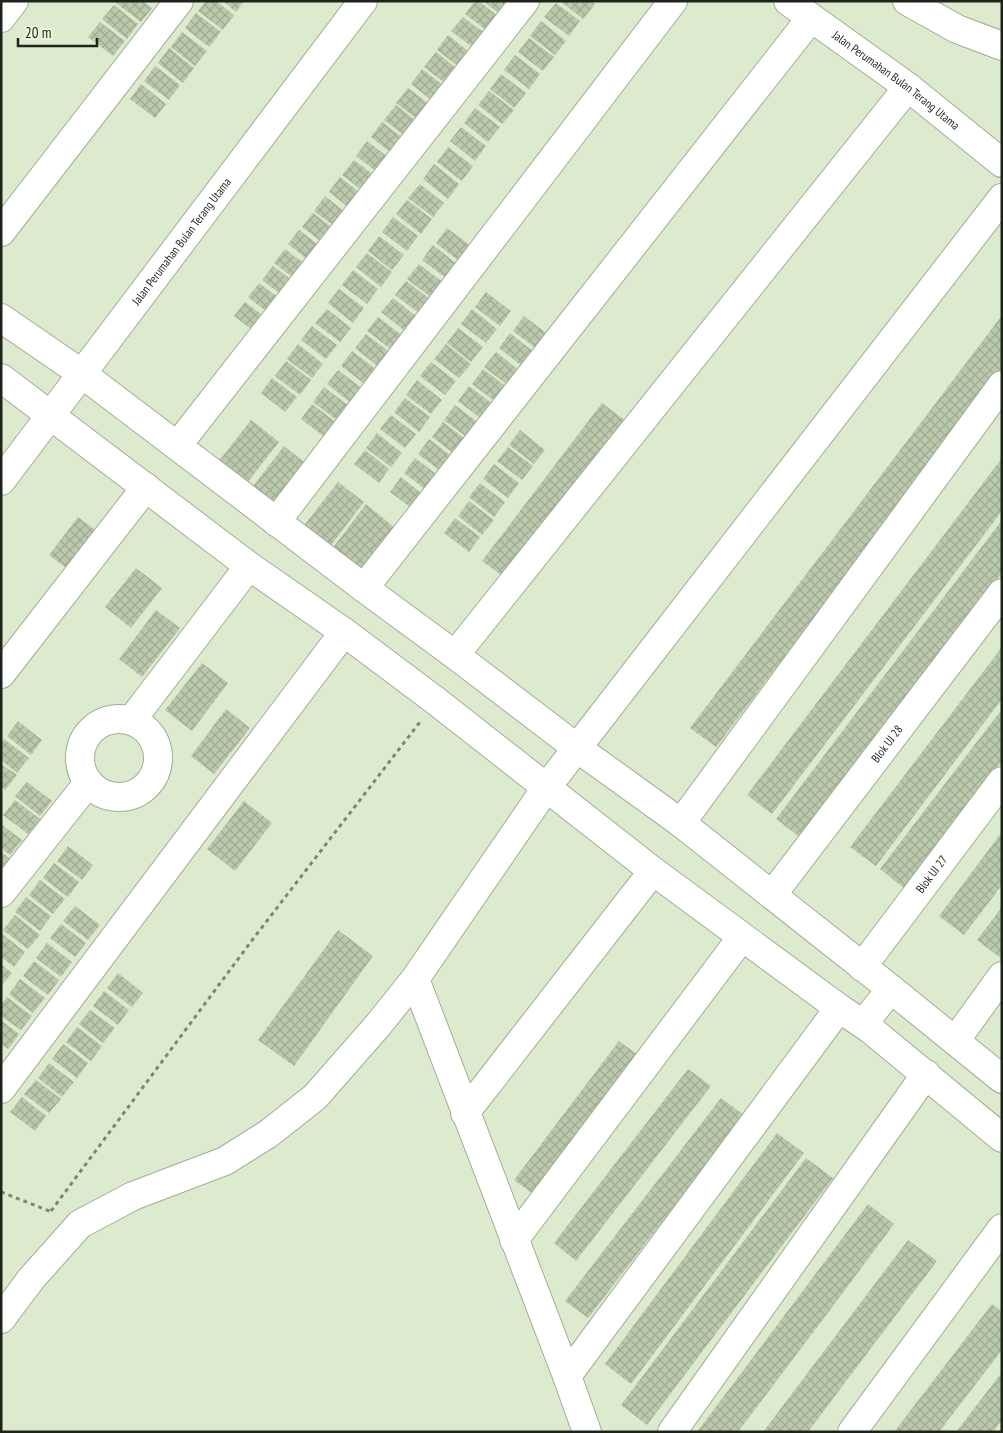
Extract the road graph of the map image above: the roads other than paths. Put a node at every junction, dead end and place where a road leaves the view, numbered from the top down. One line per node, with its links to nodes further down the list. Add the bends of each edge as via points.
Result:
1 (14, 1): 8 (street)
2 (180, 1): 14 (street)
3 (364, 1): 16 (street, Jalan Perumahan Bulan Terang Utama)
4 (525, 1): 20 (street)
5 (673, 1): 23 (street)
6 (788, 1): 9 (street, Jalan Perumahan Bulan Terang Utama)
7 (907, 1): 10 (street, via 957,29)
8 (1, 18)
9 (811, 18): 11 (street, Jalan Perumahan Bulan Terang Utama); 25 (street)
10 (1002, 46)
11 (908, 87): 12 (street, Jalan Perumahan Bulan Terang Utama); 28 (street)
12 (1002, 163)
13 (1002, 198): 31 (street)
14 (1, 232)
15 (1, 318): 16 (street)
16 (82, 374): 19 (street, Jalan Perumahan Bulan Terang Utama); 20 (street)
17 (1, 378): 19 (street)
18 (1002, 385): 35 (street)
19 (50, 416): 21 (street, Jalan Perumahan Bulan Terang Utama); 22 (street)
20 (177, 446): 23 (street)
21 (1, 481)
22 (146, 487): 24 (street); 29 (street)
23 (276, 522): 25 (street)
24 (249, 566): 27 (street); 30 (street)
25 (364, 588): 28 (street)
26 (1002, 594): 38 (street, Blok UJ 28)
27 (344, 632): 34 (street); 49 (street)
28 (455, 654): 31 (street)
29 (1, 674)
30 (131, 720): 33 (street, via 111,719 93,728 82,745 80,765); 33 (street, via 149,732 158,750 156,771 145,788 126,797 105,795)
31 (577, 748): 34 (street); 35 (street)
32 (1002, 781): 40 (street, Blok UJ 27)
33 (88, 783): 37 (street)
34 (546, 788): 36 (street); 42 (street)
35 (681, 823): 38 (street)
36 (653, 871): 39 (street); 50 (street)
37 (1, 893)
38 (772, 894): 40 (street)
39 (742, 937): 44 (street); 53 (street)
40 (862, 967): 43 (street)
41 (1002, 976): 46 (street)
42 (415, 979): 50 (street); 54 (street, via 315,1096 268,1134 225,1161 133,1196 80,1224 31,1279)
43 (891, 989): 45 (street); 46 (street)
44 (840, 1008): 45 (street); 55 (street)
45 (863, 1024): 47 (street)
46 (955, 1041): 48 (street)
47 (926, 1074): 51 (street); 57 (street)
48 (1002, 1079)
49 (1, 1088)
50 (465, 1113): 53 (street)
51 (1002, 1138)
52 (1002, 1228): 58 (street)
53 (514, 1240): 55 (street)
54 (1, 1319)
55 (567, 1376): 56 (street)
56 (587, 1432)
57 (672, 1432)
58 (852, 1432)

